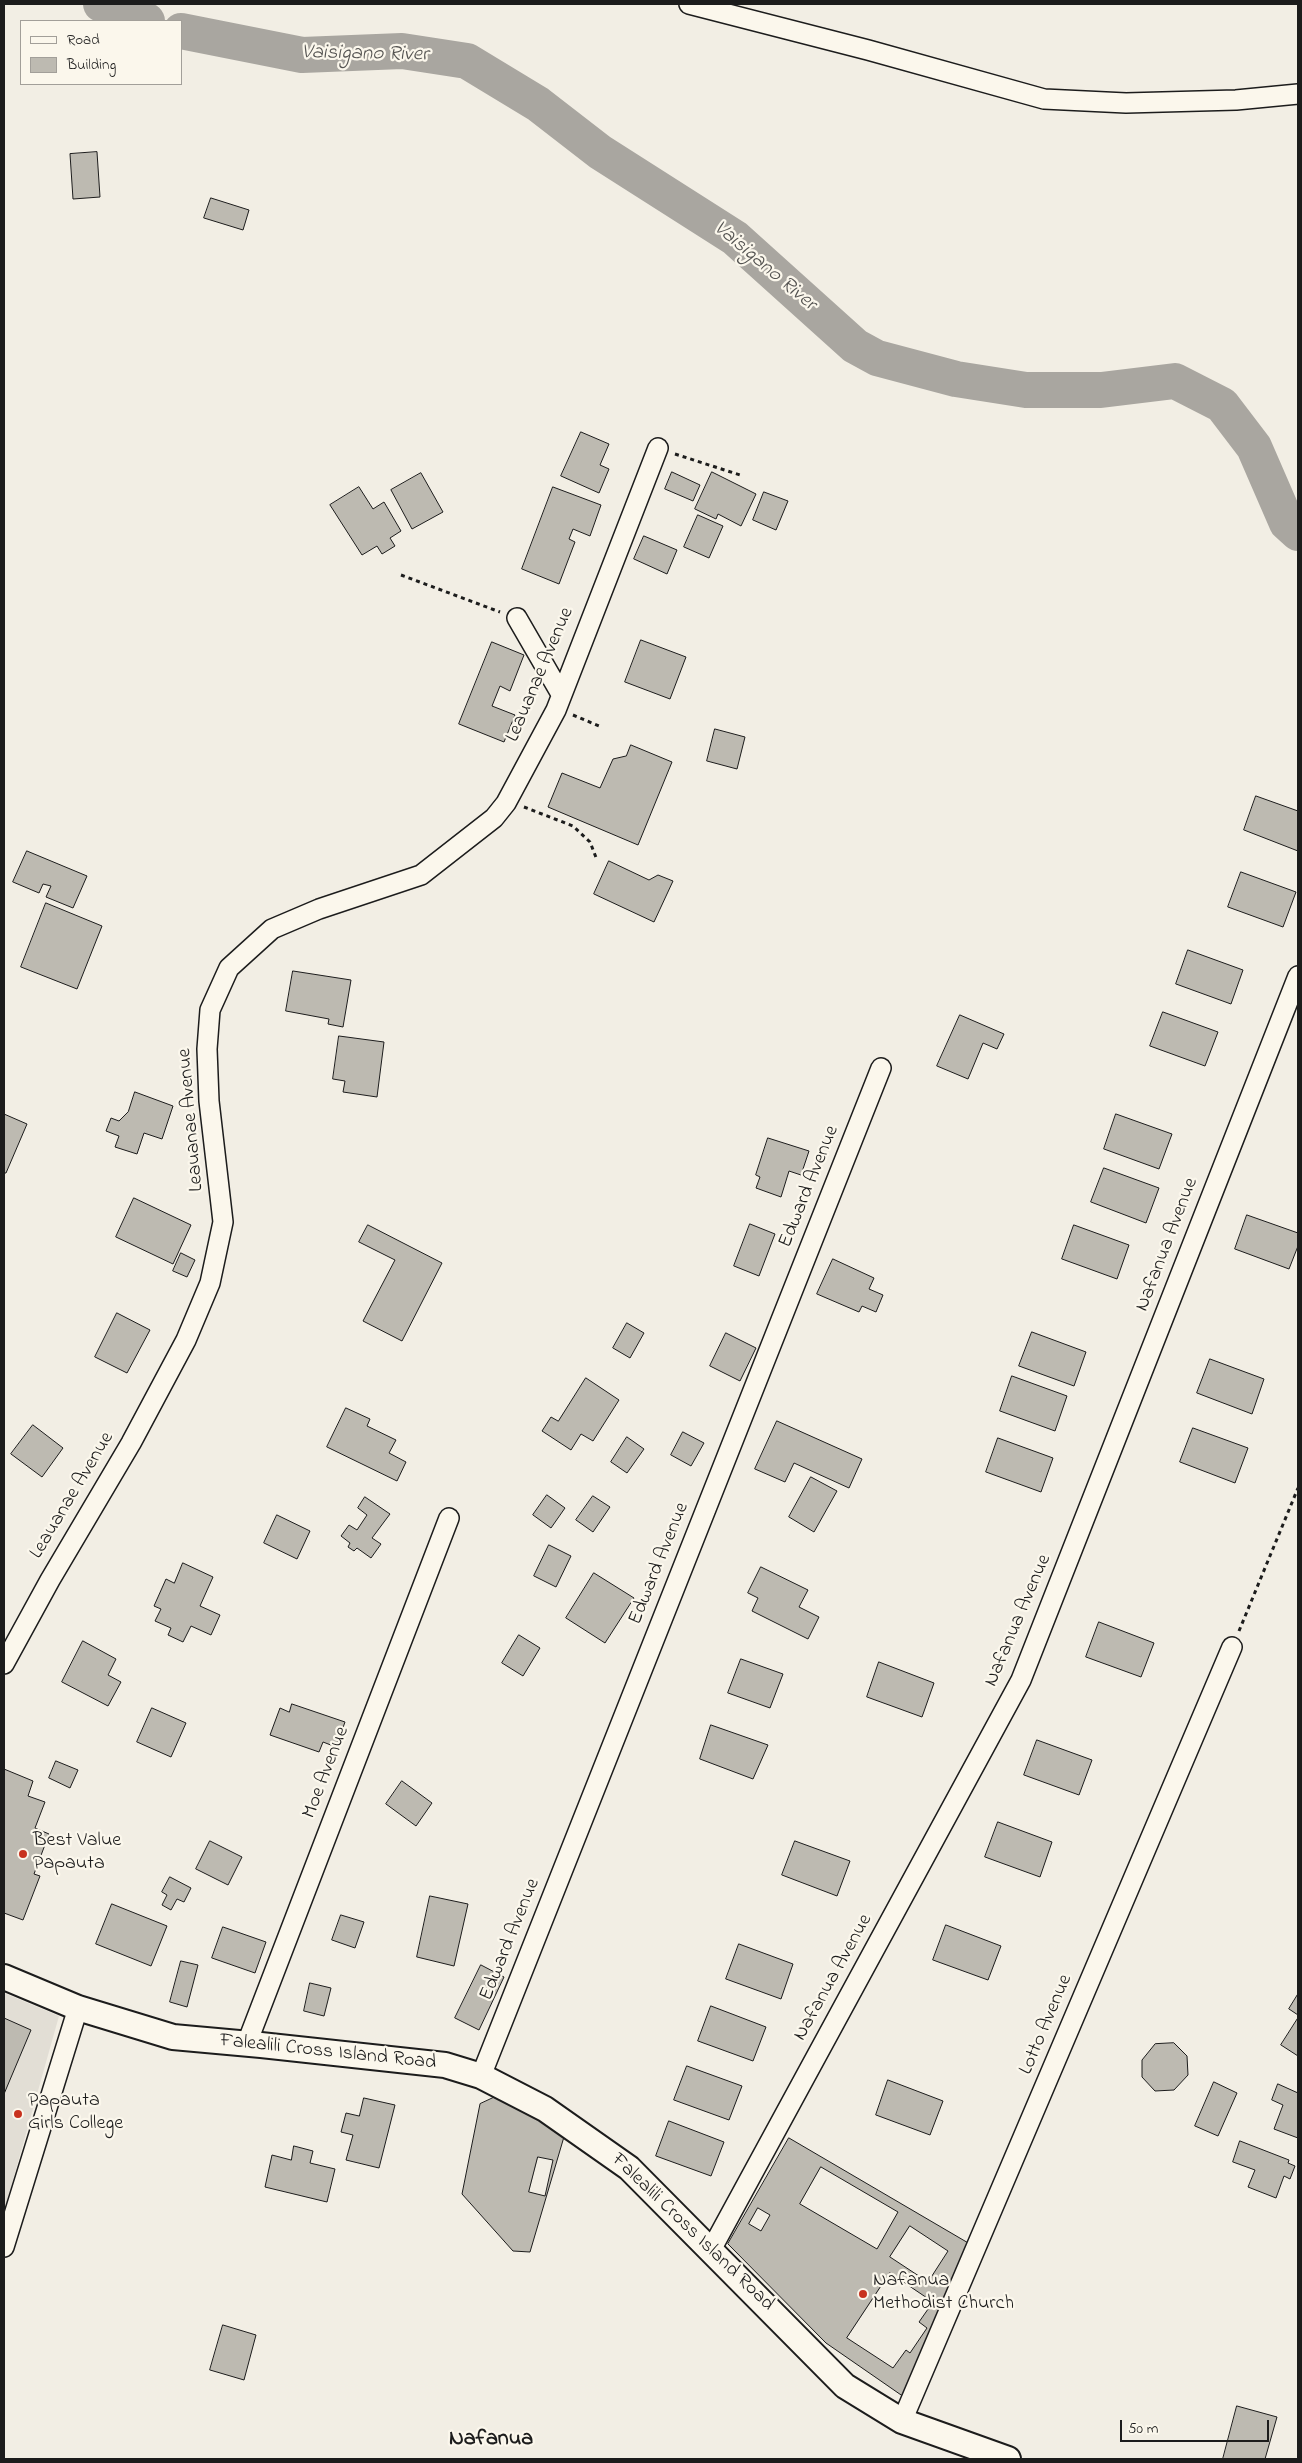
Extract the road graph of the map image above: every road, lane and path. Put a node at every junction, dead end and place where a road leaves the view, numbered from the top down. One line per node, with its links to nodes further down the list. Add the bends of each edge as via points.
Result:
1 (689, 4): 2 (street, via 1044,99 1126,103 1236,100)
2 (1298, 94)
3 (658, 448): 4 (path); 7 (street, Leauanae Avenue)
4 (740, 475)
5 (401, 575): 6 (path)
6 (517, 618): 7 (street)
7 (559, 702): 8 (path); 9 (street, Leauanae Avenue)
8 (599, 726)
9 (506, 803): 10 (path, via 526,807 573,826 590,842); 16 (street, Leauanae Avenue, via 494,818 421,875 319,909 272,929 229,968 210,1010 207,1049 209,1101 223,1222 210,1284 186,1340 131,1443)
10 (596, 860)
11 (1298, 976): 22 (street, Nafanua Avenue, via 1021,1680)
12 (881, 1068): 20 (street, Edward Avenue)
13 (1298, 1488): 15 (path)
14 (449, 1518): 19 (street, Moe Avenue)
15 (1232, 1647): 23 (street, Lotto Avenue)
16 (4, 1664)
17 (4, 1977): 18 (main road, Falealili Cross Island Road)
18 (78, 2008): 19 (main road, Falealili Cross Island Road, via 173,2037); 21 (street)
19 (247, 2043): 20 (main road, Falealili Cross Island Road, via 445,2066)
20 (481, 2076): 22 (main road, Falealili Cross Island Road, via 545,2109 630,2168)
21 (4, 2247)
22 (711, 2250): 23 (main road, Falealili Cross Island Road, via 845,2386)
23 (902, 2421): 24 (main road, Falealili Cross Island Road)
24 (1008, 2459)

